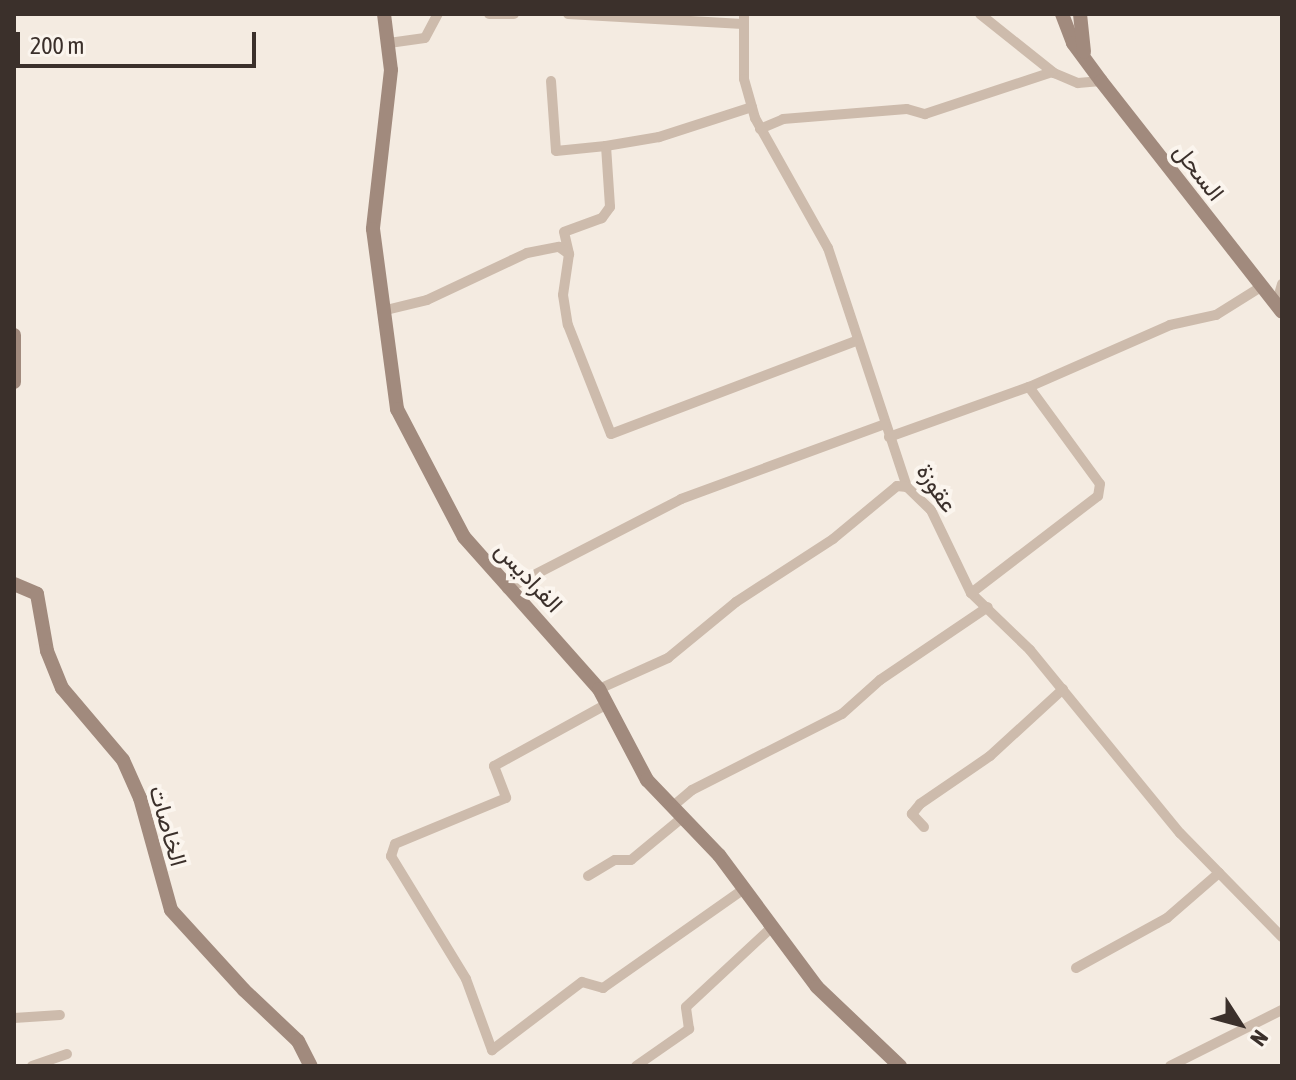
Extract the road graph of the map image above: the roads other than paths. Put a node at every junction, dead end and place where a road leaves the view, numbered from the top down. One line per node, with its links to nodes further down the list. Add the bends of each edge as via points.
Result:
1 (384, 14): 10 (street, الفراديس)
2 (438, 14): 10 (street, via 425,38)
3 (489, 14): 4 (street)
4 (514, 14)
5 (568, 14): 9 (street)
6 (980, 14): 12 (street)
7 (1062, 14): 11 (street, السحل, via 1073,43)
8 (1080, 14): 11 (street)
9 (744, 19): 15 (street, عقوزة, via 744,79)
10 (389, 43): 22 (street, الفراديس, via 391,70 373,229)
11 (1085, 56): 14 (street, السحل)
12 (1052, 72): 14 (street, via 1078,83); 16 (street, via 925,114 907,109 783,119)
13 (551, 81): 17 (street, via 556,151)
14 (1101, 81): 20 (street, السحل)
15 (752, 107): 16 (street, عقوزة); 17 (street, via 659,137)
16 (760, 129): 24 (street, عقوزة, via 828,248)
17 (606, 146): 18 (street, via 610,207 602,218 564,232)
18 (569, 254): 22 (street, via 559,247 527,253 427,300); 24 (street, via 563,295 568,325 611,434)
19 (1282, 284): 21 (street)
20 (1259, 288): 21 (street, السحل); 26 (street, via 1216,315 1170,325)
21 (1279, 309)
22 (382, 311): 31 (street, الفراديس, via 397,409 464,537)
23 (14, 335): 25 (street)
24 (858, 340): 27 (street, عقوزة)
25 (14, 382)
26 (1029, 387): 28 (street); 32 (street, via 1101,490)
27 (885, 424): 28 (street, عقوزة); 31 (street, via 681,499)
28 (889, 437): 29 (street, عقوزة)
29 (907, 487): 32 (street, عقوزة, via 931,510); 34 (street, via 897,486 668,658)
30 (14, 584): 50 (street, الخاصات, via 37,594 47,651 62,688 123,760 140,798 171,910 298,1041)
31 (507, 589): 34 (street, الفراديس)
32 (971, 593): 33 (street, عقوزة)
33 (988, 607): 35 (street, عقوزة); 37 (street, via 880,680 842,714 692,790)
34 (599, 689): 36 (street, الفراديس)
35 (1063, 689): 38 (street, via 990,756 920,804 912,814); 39 (street, عقوزة)
36 (607, 704): 37 (street, الفراديس, via 647,780); 41 (street, via 494,766 506,798 395,844 391,856 466,979 492,1050 582,982 603,988)
37 (678, 812): 40 (street, via 631,860 615,860); 41 (street, الفراديس)
38 (924, 827)
39 (1219, 873): 43 (street, عقوزة); 44 (street, via 1167,918)
40 (588, 876)
41 (744, 889): 42 (street, الفراديس)
42 (772, 927): 51 (street, via 686,1007 689,1029); 52 (street, الفراديس, via 817,987)
43 (1282, 937)
44 (1076, 968)
45 (1282, 1010): 53 (street)
46 (60, 1015): 47 (street)
47 (14, 1018)
48 (67, 1054): 49 (street)
49 (32, 1066)
50 (311, 1066)
51 (636, 1066)
52 (900, 1066)
53 (1170, 1066)

